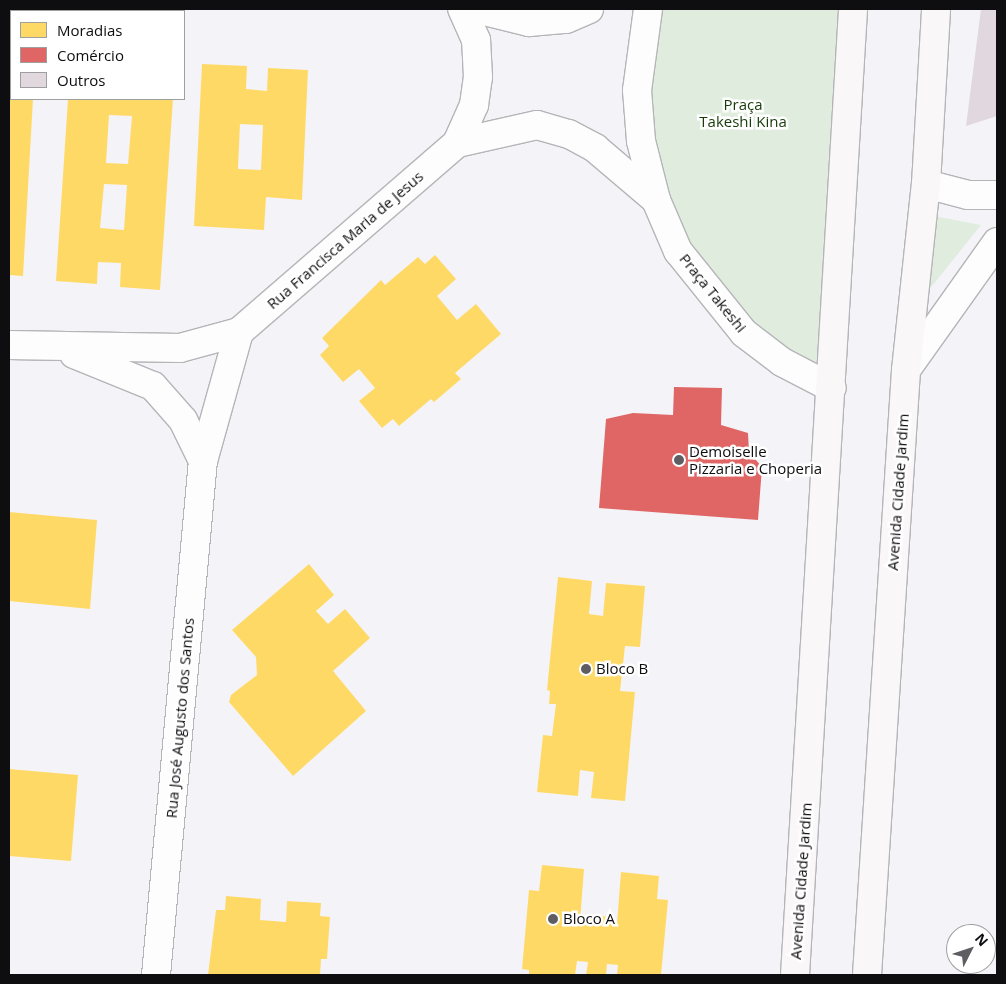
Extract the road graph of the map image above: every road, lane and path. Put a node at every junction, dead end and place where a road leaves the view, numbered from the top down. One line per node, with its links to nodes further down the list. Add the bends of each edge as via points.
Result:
1 (462, 9): 7 (street, via 476,40 478,77 474,105)
2 (476, 9): 3 (street, via 530,22 566,19)
3 (589, 9)
4 (648, 9): 10 (street, Praça Takeshi, via 637,90 641,141)
5 (853, 9): 16 (main road, Avenida Cidade Jardim)
6 (936, 9): 8 (main road, Avenida Cidade Jardim)
7 (456, 143): 10 (street, Rua Francisca Maria de Jesus, via 537,125 570,134 595,148); 12 (street, Rua Francisca Maria de Jesus)
8 (926, 184): 9 (street, via 968,195); 15 (main road, Avenida Cidade Jardim)
9 (997, 195)
10 (656, 200): 16 (street, Praça Takeshi, via 678,251 744,333 782,362)
11 (997, 242): 15 (street)
12 (238, 332): 14 (street, Rua Francisca Maria de Jesus, via 180,348); 17 (street, Rua José Augusto dos Santos)
13 (9, 345): 14 (street, Rua Francisca Maria de Jesus)
14 (52, 347): 17 (street, via 153,386 183,420)
15 (906, 370): 20 (main road, Avenida Cidade Jardim)
16 (832, 388): 19 (main road, Avenida Cidade Jardim)
17 (203, 461): 18 (street, Rua José Augusto dos Santos)
18 (156, 975)
19 (795, 975)
20 (867, 975)

